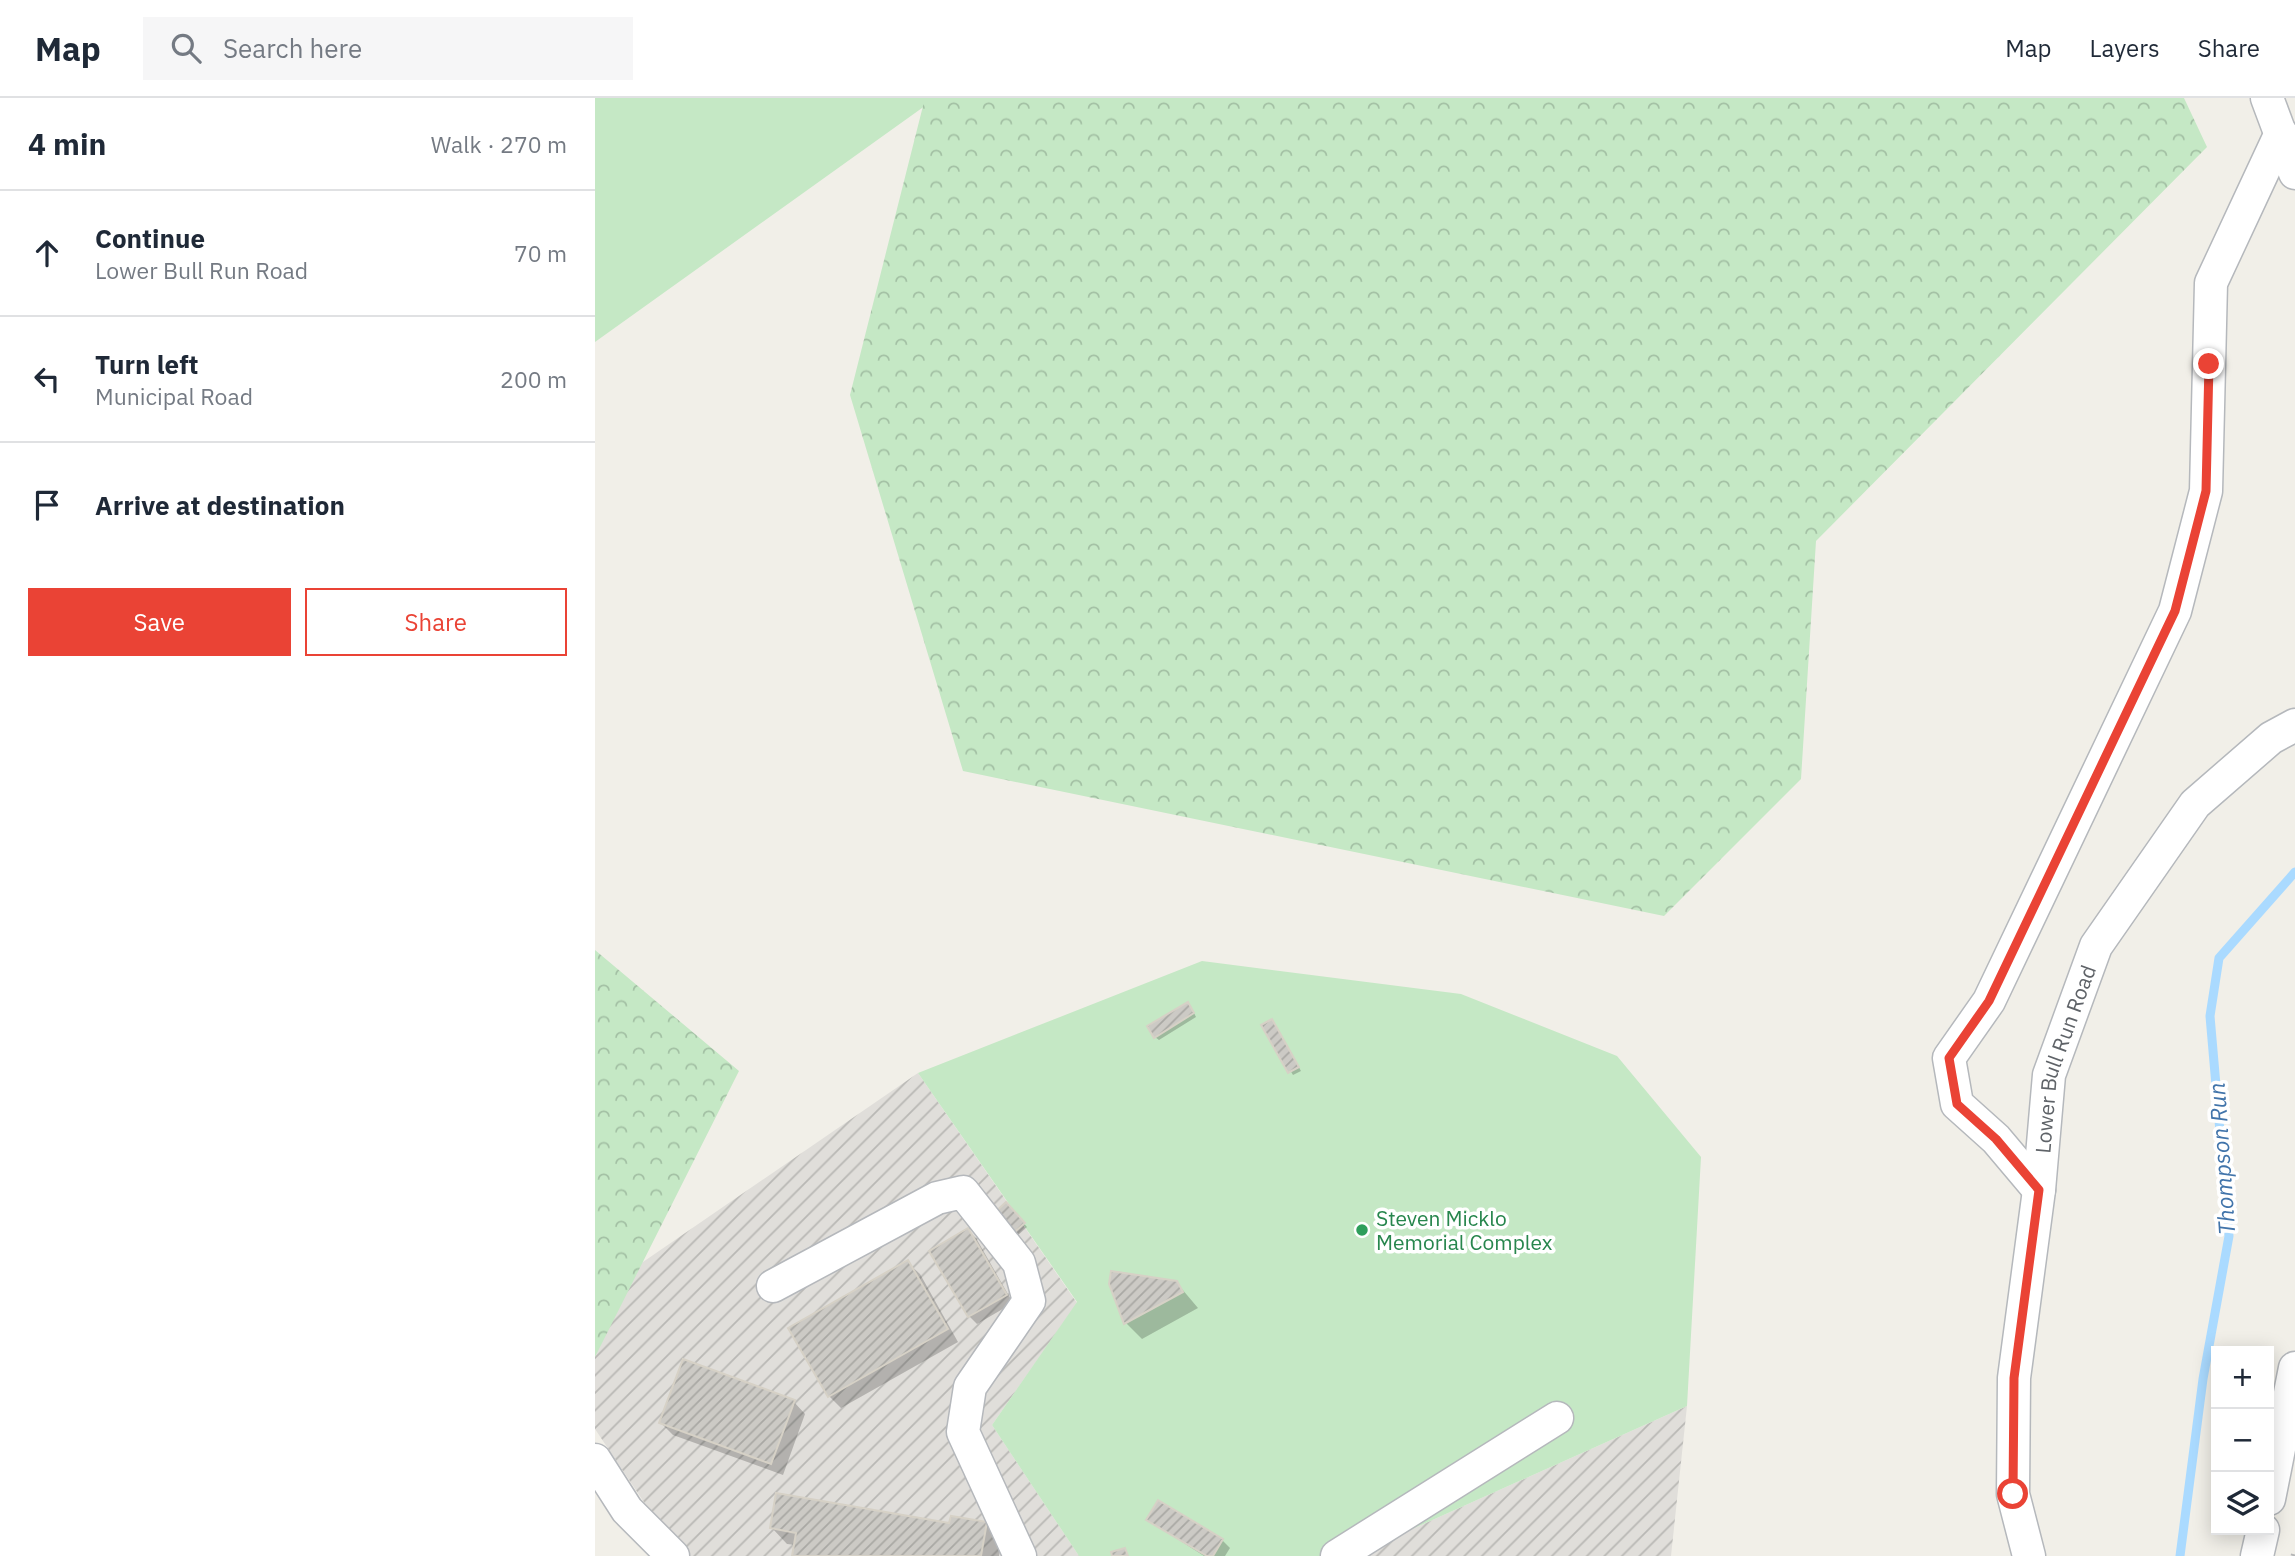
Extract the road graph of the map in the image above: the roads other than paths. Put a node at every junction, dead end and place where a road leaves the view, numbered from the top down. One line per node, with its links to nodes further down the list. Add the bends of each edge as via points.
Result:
1 (2267, 98): 2 (street)
2 (2281, 133): 3 (street); 5 (street, via 2211,284 2206,491 2175,611 1989,1001 1949,1058 1957,1104 1996,1139)
3 (2295, 173)
4 (2295, 725): 5 (street, Lower Bull Run Road, via 2271,738 2195,804 2096,946 2049,1075)
5 (2039, 1190): 15 (street, Lower Bull Run Road, via 2014,1378 2013,1494)
6 (773, 1286): 13 (street, via 937,1198 963,1192 1019,1264 1029,1301 970,1387 963,1433)
7 (2295, 1367): 10 (street)
8 (1556, 1418): 14 (street)
9 (595, 1460): 12 (street, via 627,1510)
10 (2274, 1474)
11 (2262, 1535): 16 (street)
12 (673, 1556)
13 (1020, 1556)
14 (1337, 1556)
15 (2029, 1556)
16 (2257, 1556)

